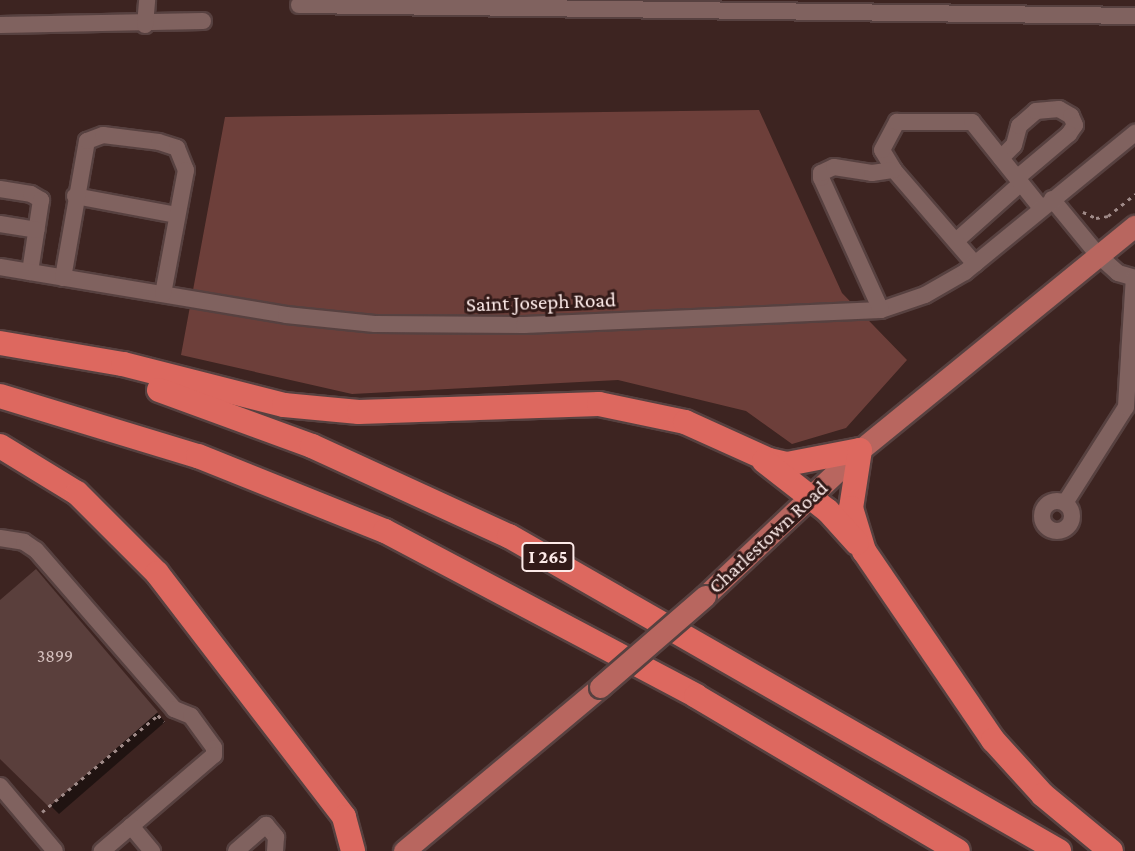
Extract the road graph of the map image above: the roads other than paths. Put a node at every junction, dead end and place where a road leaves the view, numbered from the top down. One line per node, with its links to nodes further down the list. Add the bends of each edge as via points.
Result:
1 (147, 0): 7 (street)
2 (519, 4): 3 (street); 4 (street)
3 (299, 5)
4 (1135, 16)
5 (203, 22): 7 (street)
6 (0, 25): 7 (street)
7 (145, 25)
8 (1135, 133): 14 (street, Saint Joseph Road)
9 (1001, 158): 10 (street, via 972,122 897,122 882,150); 11 (street); 11 (street, via 1014,145 1019,126 1037,111 1059,109 1071,116 1074,125 1069,134)
10 (894, 170): 19 (street); 27 (street, via 872,173 834,167 821,173)
11 (1019, 181): 14 (street); 19 (street)
12 (0, 189): 16 (street, via 38,197)
13 (75, 196): 15 (street); 15 (street, via 82,150 94,135 159,142 177,148 184,158); 24 (street)
14 (1046, 204): 20 (street); 21 (street, Saint Joseph Road)
15 (177, 215): 26 (street)
16 (38, 223): 17 (street); 23 (street)
17 (0, 224)
18 (1135, 226): 20 (main road, Charlestown Road)
19 (956, 242): 21 (street)
20 (1098, 255): 25 (street, via 1118,273); 31 (main road, Charlestown Road)
21 (975, 264): 27 (street, Saint Joseph Road, via 925,295)
22 (0, 267): 23 (street, Saint Joseph Road)
23 (30, 272): 24 (street, Saint Joseph Road)
24 (63, 278): 26 (street, Saint Joseph Road)
25 (1134, 278): 34 (street, via 1126,407)
26 (163, 294): 27 (street, Saint Joseph Road, via 316,318 435,327)
27 (881, 310)
28 (0, 343): 32 (highway, via 123,364 247,397 322,410 396,412 568,403 629,408 685,422); 49 (highway, I 265, via 182,398 410,487 607,588)
29 (0, 396): 48 (highway, I 265, via 198,456 385,531 696,696)
30 (0, 446): 38 (highway, via 77,493 136,549 224,656)
31 (860, 450): 32 (highway, via 787,464); 33 (main road, Charlestown Road); 36 (highway, via 851,508)
32 (754, 454): 33 (highway)
33 (810, 498): 36 (highway); 47 (main road, Charlestown Road, bridge, via 705,596)
34 (1065, 503)
35 (0, 538): 39 (street, via 36,550 174,709 191,716 211,740 214,755)
36 (864, 551): 50 (highway, via 993,740 1043,795)
37 (0, 786): 40 (street)
38 (344, 817): 45 (highway); 46 (highway)
39 (131, 826): 41 (street); 42 (street)
40 (55, 851)
41 (102, 851)
42 (152, 851)
43 (236, 851): 44 (street, via 266,825 276,838)
44 (275, 851)
45 (353, 851)
46 (372, 851)
47 (404, 851)
48 (958, 851)
49 (1059, 851)
50 (1111, 851)

